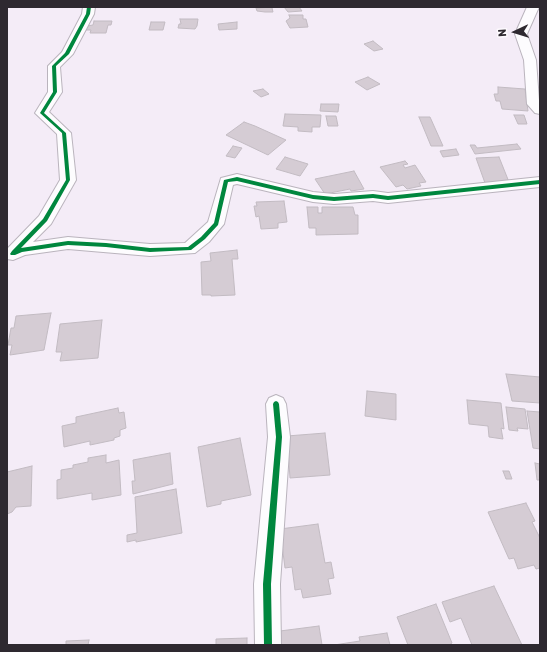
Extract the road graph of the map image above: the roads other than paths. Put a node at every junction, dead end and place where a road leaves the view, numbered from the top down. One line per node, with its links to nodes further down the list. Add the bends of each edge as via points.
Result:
1 (89, 7): 5 (street, via 88,14 66,54 54,66 55,92 42,113 64,133 68,180 45,220)
2 (533, 7): 3 (street, via 521,34 530,60 534,104)
3 (540, 110)
4 (540, 182): 5 (street, via 388,198 373,196 334,199 236,179 226,181 216,224 189,249 150,250 106,244 68,243)
5 (10, 254)
6 (276, 404): 7 (street, via 279,437 267,584)
7 (268, 645)

